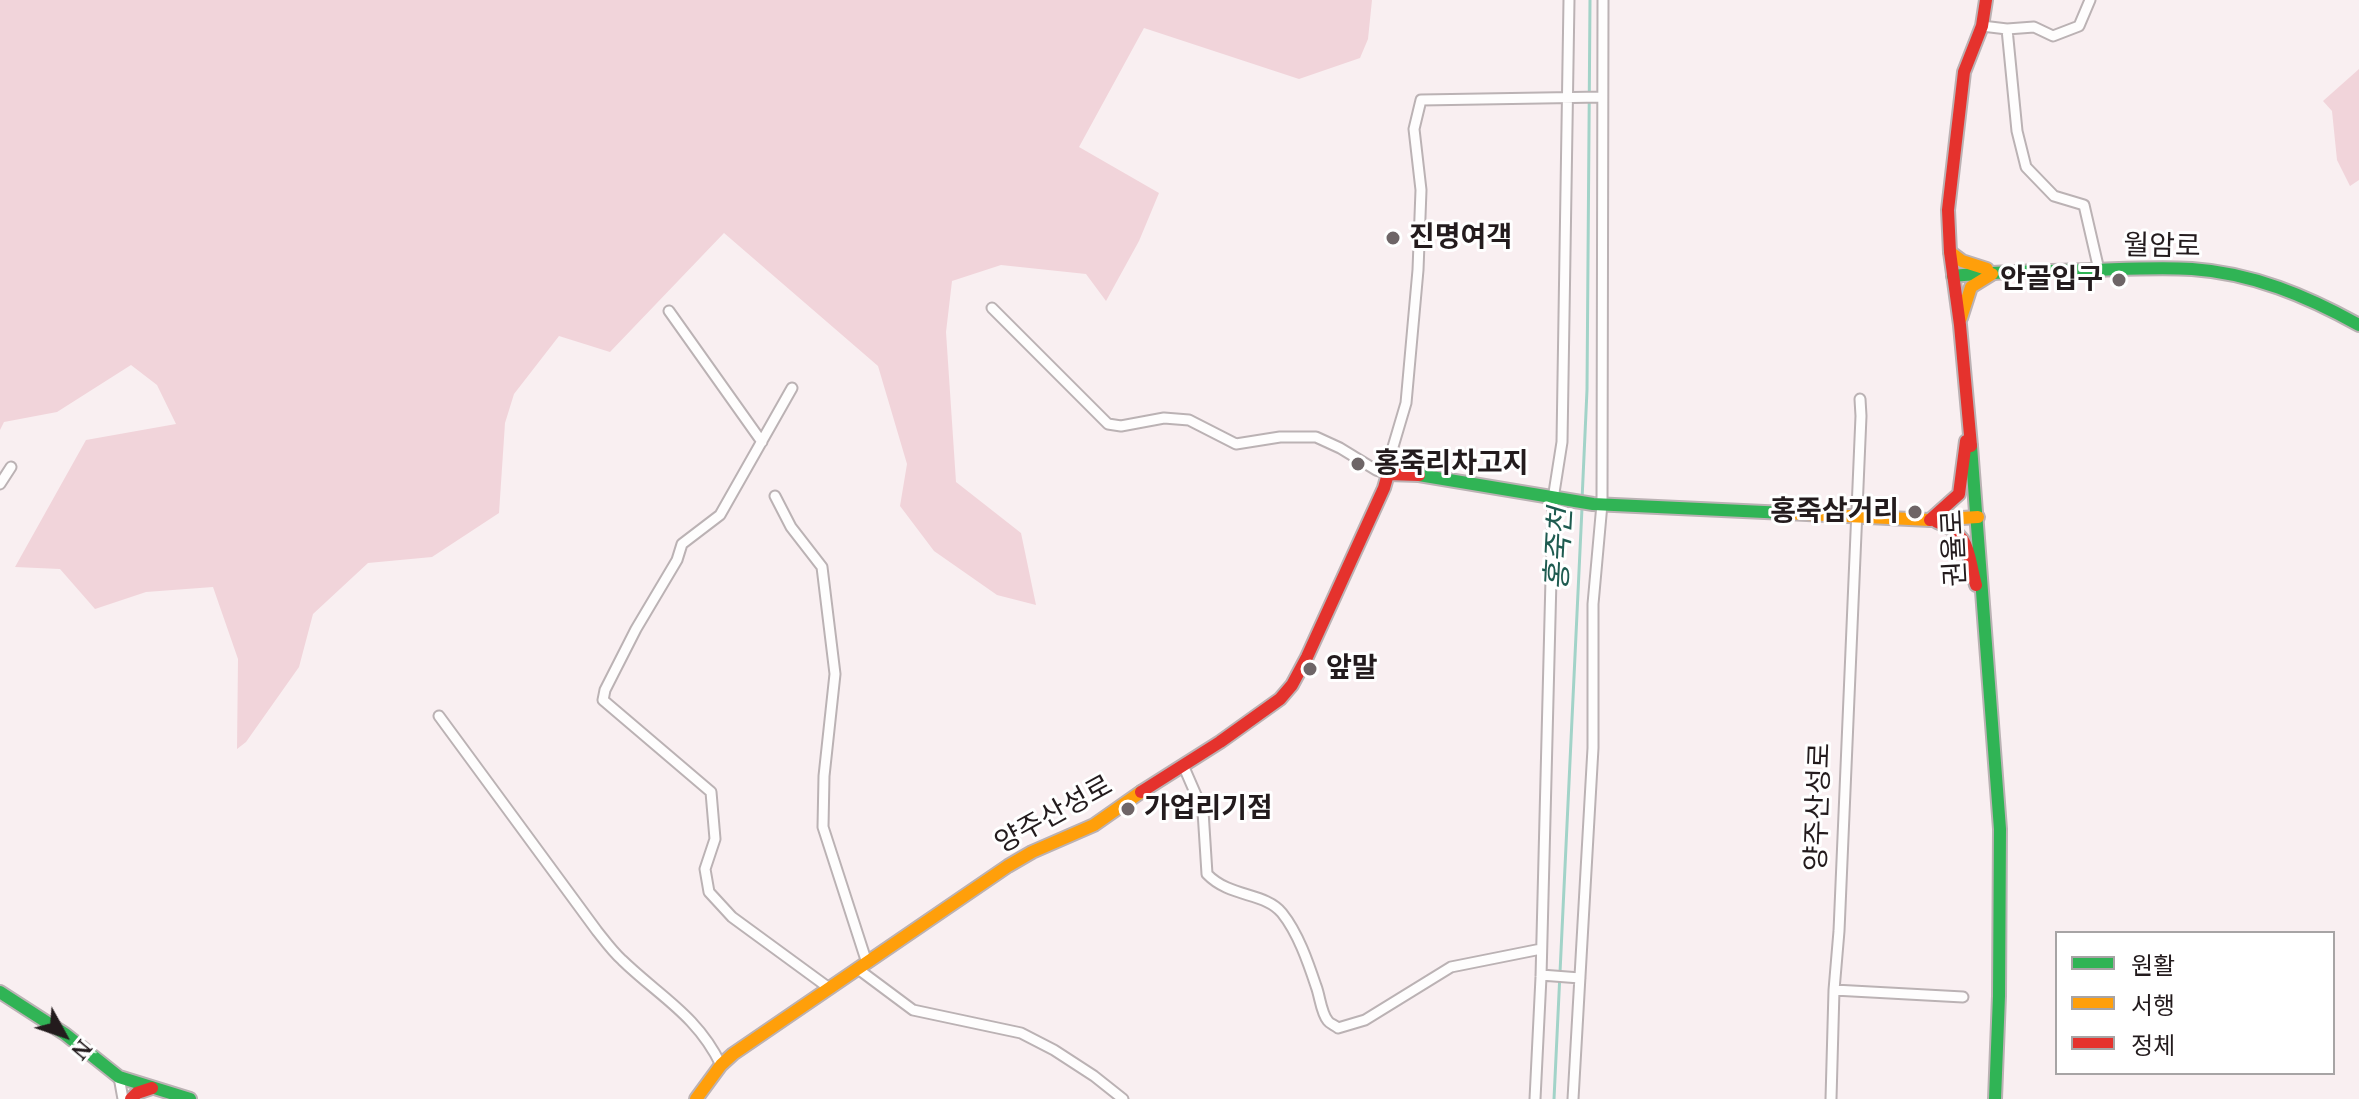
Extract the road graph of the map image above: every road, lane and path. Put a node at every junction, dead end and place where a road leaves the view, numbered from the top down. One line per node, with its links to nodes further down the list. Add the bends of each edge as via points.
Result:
1 (1569, 0): 8 (street)
2 (1603, 0): 7 (street)
3 (1986, 0): 5 (street, 권율로)
4 (2090, 0): 6 (street, via 2079,26 2053,36 2034,27)
5 (1982, 26): 6 (street); 9 (street, 권율로, via 1964,72 1948,210)
6 (2007, 29): 11 (street, via 2017,131 2026,167 2054,196 2084,205)
7 (1602, 97): 8 (street); 26 (street)
8 (1566, 98): 22 (street, 양주산성로, via 1421,100 1414,129 1421,190 1418,270 1406,403); 25 (street, via 1562,442)
9 (1950, 252): 10 (street, via 1968,264); 12 (street, 권율로)
10 (1998, 270): 11 (street, 월암로); 12 (street, 월암로); 15 (street, via 1971,287)
11 (2099, 270): 16 (street, 월암로, via 2196,269 2244,278 2302,295)
12 (1953, 276): 15 (street, 권율로)
13 (992, 308): 22 (street, via 1108,424 1189,420 1236,444 1316,437)
14 (669, 311): 20 (street)
15 (1960, 325): 19 (street, 권율로)
16 (2359, 325)
17 (792, 388): 20 (street)
18 (1860, 399): 27 (street, 양주산성로)
19 (1969, 422): 28 (street, 권율로); 29 (street, via 1959,494)
20 (762, 442): 37 (street, via 720,515 682,544 603,700 711,792 715,839 705,869 709,892 732,917)
21 (11, 467): 23 (street)
22 (1388, 474): 25 (street); 32 (street, 양주산성로, via 1292,685 1280,699)
23 (0, 484)
24 (775, 496): 34 (street, via 822,567 835,674 823,827)
25 (1553, 499): 26 (street); 33 (street)
26 (1597, 504): 27 (street); 36 (street, via 1593,748)
27 (1855, 517): 29 (street); 38 (street, 양주산성로)
28 (1978, 517): 29 (street); 30 (street, 권율로)
29 (1930, 520): 30 (street, via 1952,526 1968,541)
30 (1982, 599): 52 (street, 권율로, via 2000,829)
31 (439, 716): 41 (street, via 597,931 620,959 675,1003 712,1045)
32 (1183, 765): 33 (street, via 1203,811 1207,874 1216,884 1281,911 1327,1021 1338,1028 1365,1020 1451,967); 34 (street, 양주산성로, via 1094,825 1008,866)
33 (1541, 949): 35 (street)
34 (863, 966): 37 (street, 양주산성로); 48 (street, via 913,1010 1021,1033)
35 (1541, 975): 36 (street); 49 (street)
36 (1580, 978): 50 (street)
37 (829, 988): 41 (street, 양주산성로)
38 (1834, 990): 40 (street); 51 (street, 양주산성로)
39 (0, 992): 42 (street)
40 (1963, 997)
41 (721, 1065): 47 (street, 양주산성로)
42 (119, 1077): 43 (street); 44 (street)
43 (152, 1088): 45 (street); 46 (street)
44 (123, 1099)
45 (131, 1099)
46 (190, 1099)
47 (696, 1099)
48 (1123, 1099)
49 (1535, 1099)
50 (1573, 1099)
51 (1831, 1099)
52 (1995, 1099)

